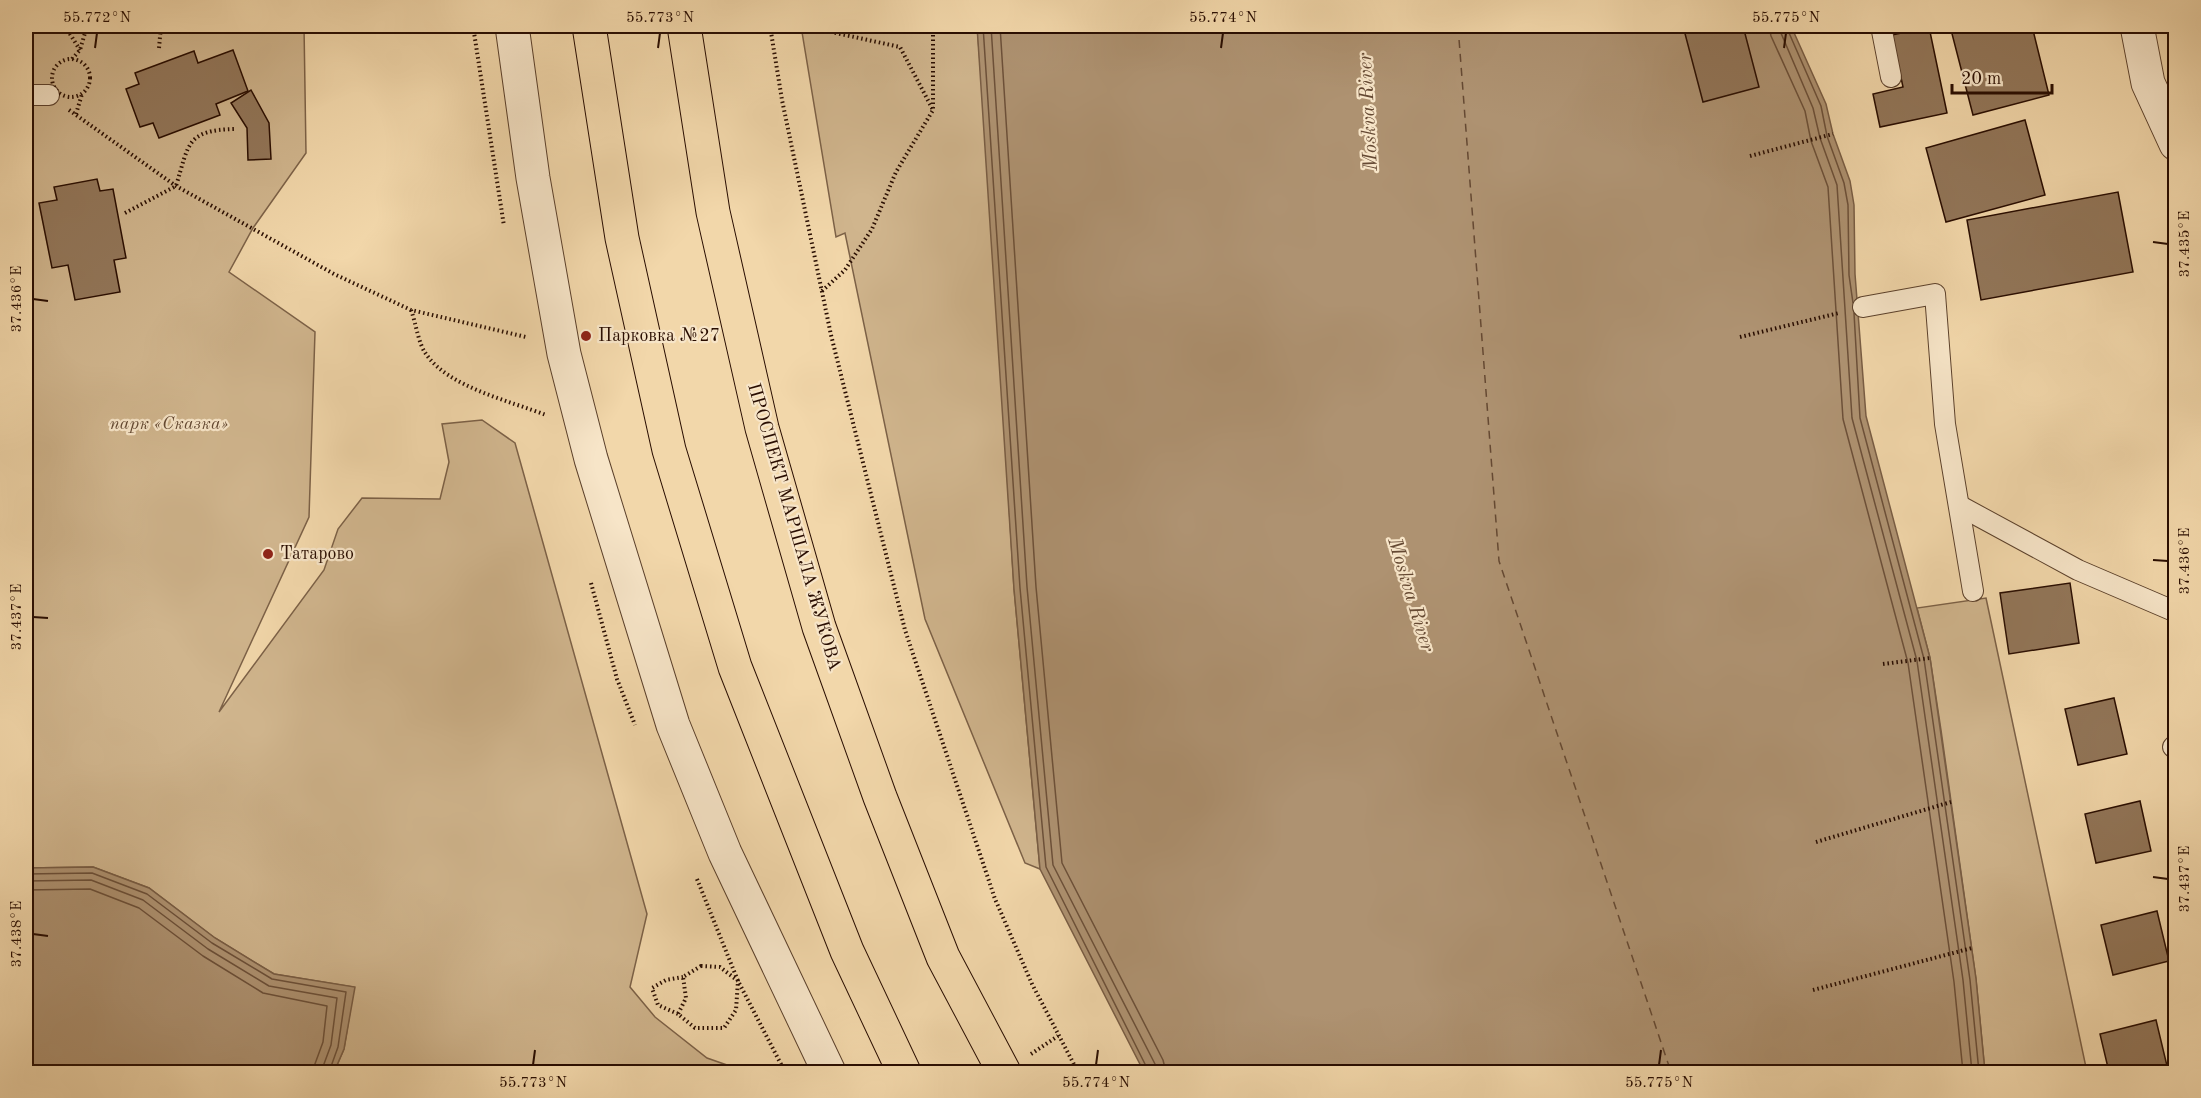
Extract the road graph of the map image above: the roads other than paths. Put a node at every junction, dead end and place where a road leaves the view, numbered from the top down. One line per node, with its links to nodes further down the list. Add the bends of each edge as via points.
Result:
1 (512, 26): 14 (street, via 533,178 564,354 595,470 673,725 725,853)
2 (589, 26): 15 (main road, via 622,238 669,450 735,667 847,951)
3 (684, 26): 16 (main road, ПРОСПЕКТ МАРШАЛА ЖУКОВА, bridge, via 718,235 762,428 819,627 943,957)
4 (1881, 26): 6 (lane)
5 (2137, 26): 9 (street, via 2148,82)
6 (1892, 77)
7 (26, 94): 8 (lane)
8 (49, 94)
9 (2175, 144)
10 (1863, 307): 11 (lane, via 1935,294 1945,424)
11 (1960, 506): 12 (lane); 13 (lane, via 2078,570)
12 (1973, 591)
13 (2175, 612)
14 (830, 1072)
15 (904, 1072)
16 (1005, 1072)

